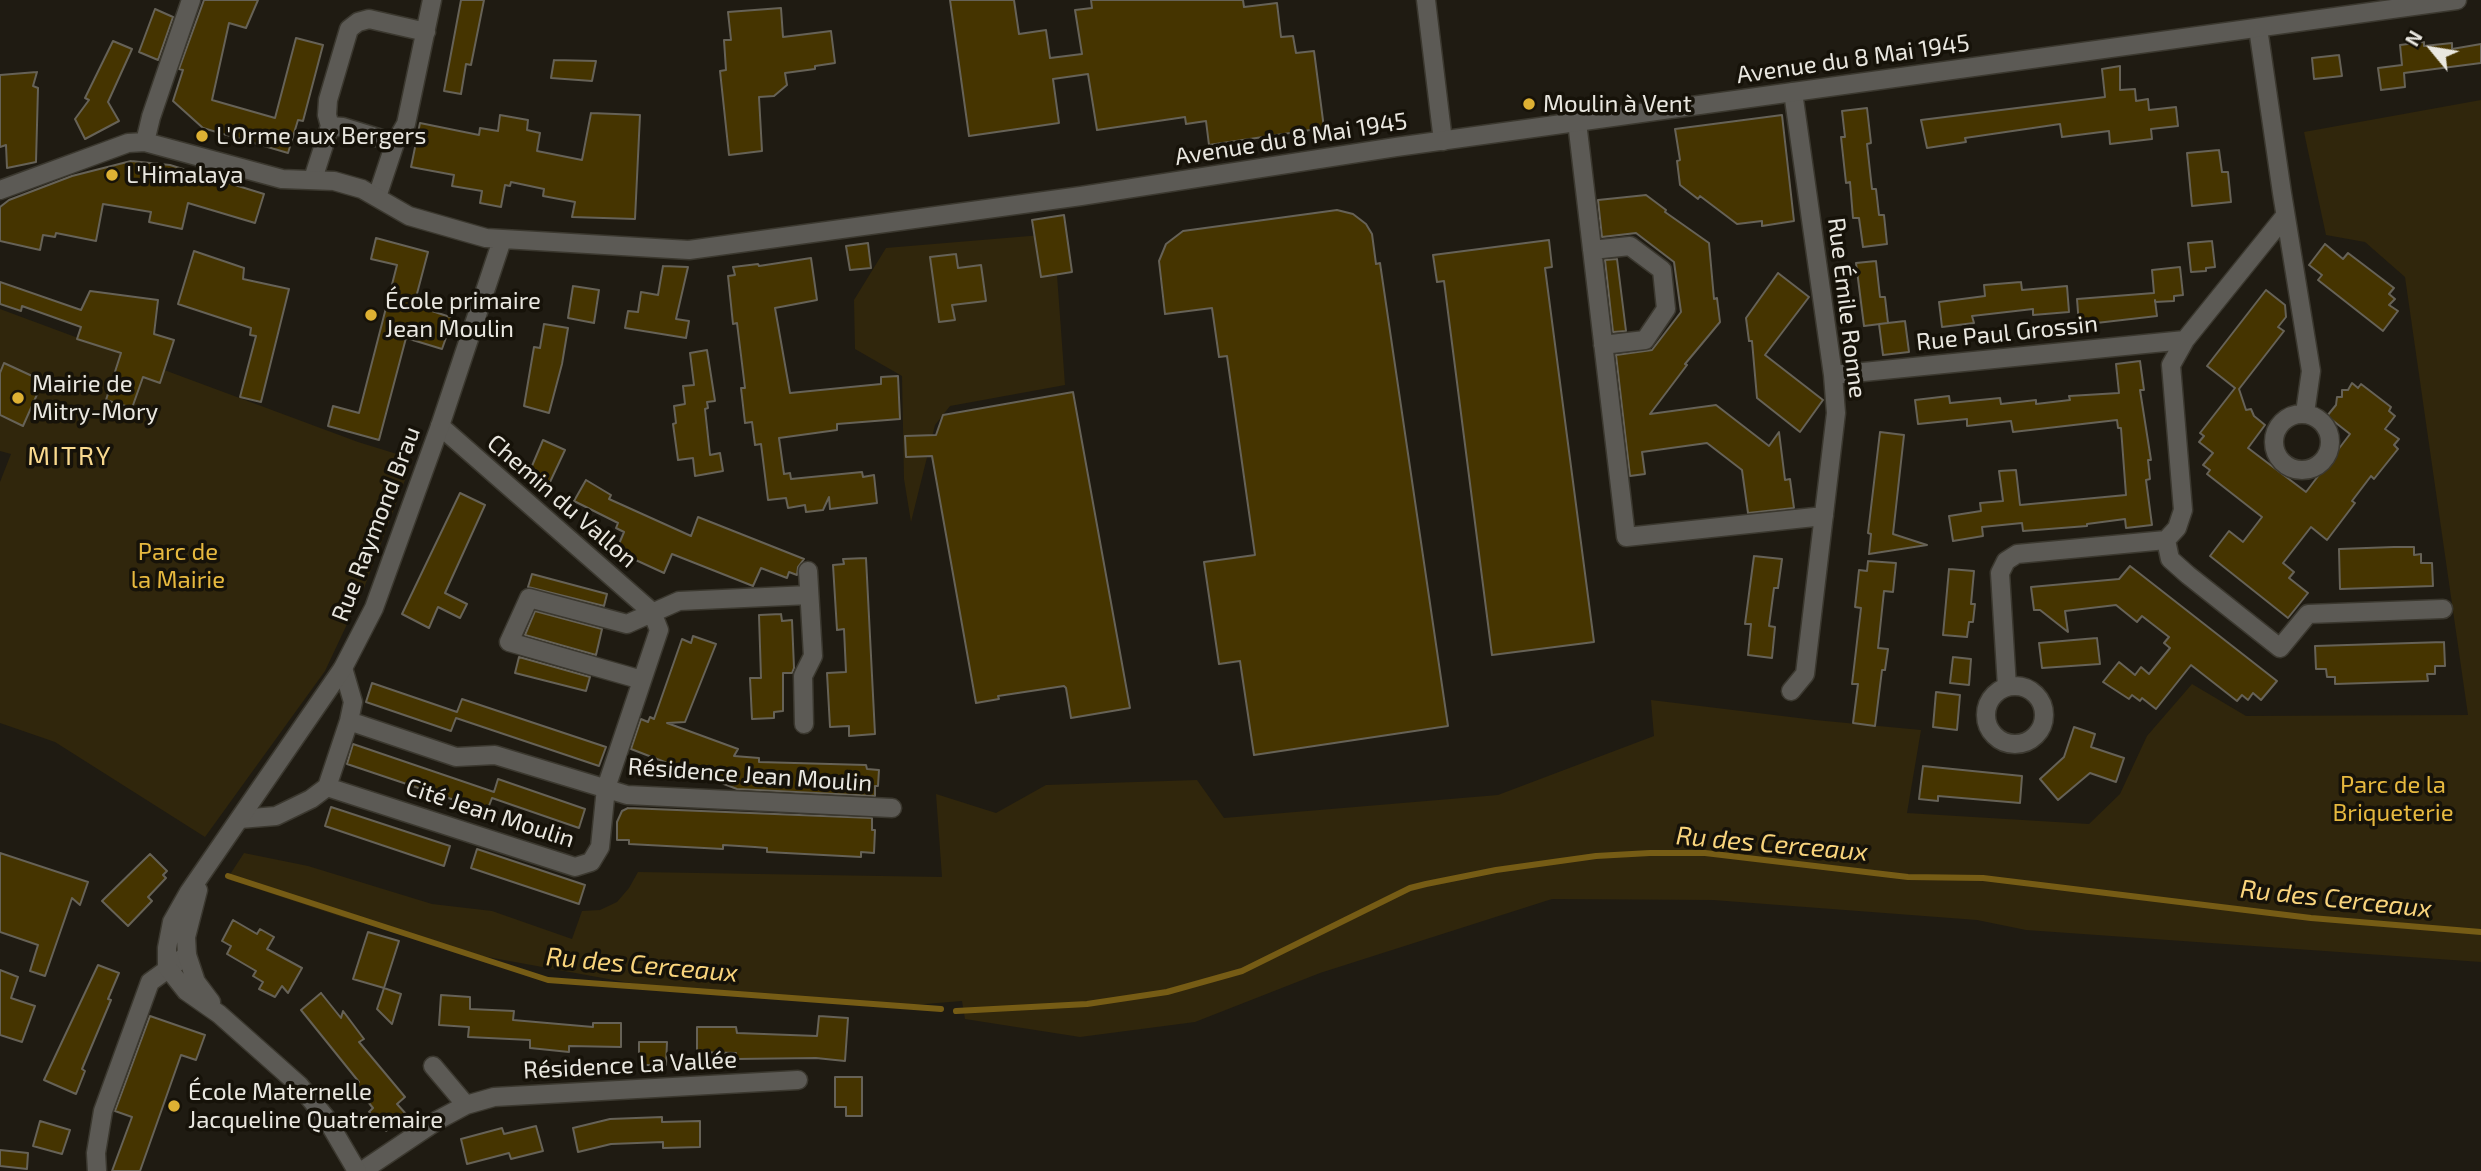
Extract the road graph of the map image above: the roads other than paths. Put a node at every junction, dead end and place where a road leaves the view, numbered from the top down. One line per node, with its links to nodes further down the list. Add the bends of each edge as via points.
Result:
1 (191, 0): 11 (street)
2 (432, 0): 6 (street)
3 (1426, 0): 10 (street)
4 (2457, 0): 5 (street, Avenue du 8 Mai 1945)
5 (2258, 28): 7 (street, Avenue du 8 Mai 1945); 16 (street)
6 (426, 32): 9 (street, via 369,19 349,29 328,100); 12 (street, via 407,124)
7 (1793, 92): 8 (street, Avenue du 8 Mai 1945); 21 (street, Rue Émile Ronne)
8 (1577, 122): 10 (street, Avenue du 8 Mai 1945); 18 (street)
9 (330, 126): 12 (street); 13 (street)
10 (1443, 141): 17 (street, Avenue du 8 Mai 1945, via 704,249)
11 (145, 142): 13 (street, Avenue du 8 Mai 1945, via 282,179); 14 (street, via 128,143)
12 (394, 143): 15 (street)
13 (313, 179): 15 (street, Avenue du 8 Mai 1945, via 334,181)
14 (0, 190)
15 (377, 197): 17 (street, Avenue du 8 Mai 1945, via 410,216)
16 (2285, 216): 19 (street); 22 (street, via 2311,371)
17 (502, 240): 23 (street, Rue Raymond Brau)
18 (1592, 250): 20 (street); 20 (street, via 1630,246 1662,270 1666,309 1644,340)
19 (2185, 340): 21 (street, Rue Paul Grossin); 25 (street, via 2171,365 2183,510 2177,528)
20 (1603, 345): 24 (street, via 1626,537)
21 (1833, 375): 24 (street, Rue Émile Ronne, via 1836,413)
22 (2305, 413)
23 (440, 426): 29 (street, Chemin du Vallon); 30 (street, Rue Raymond Brau, via 374,608)
24 (1824, 516): 33 (street, Rue Émile Ronne, via 1805,674)
25 (2166, 540): 28 (street, via 2170,559 2280,648 2308,614); 32 (street, via 2017,554 2006,561 2000,573)
26 (808, 570): 27 (street)
27 (809, 595): 29 (street, via 679,601); 35 (street, via 813,656 803,677)
28 (2443, 609)
29 (652, 612): 31 (street, via 659,630); 31 (street, via 627,624 529,597 509,642)
30 (342, 668): 34 (street, via 353,702); 39 (street, Rue Raymond Brau)
31 (642, 680): 37 (street)
32 (2007, 687)
33 (1791, 691)
34 (349, 721): 36 (street); 37 (street, Cité Jean Moulin, via 456,757 495,755)
35 (804, 724)
36 (327, 787): 37 (street, Cité Jean Moulin, via 575,867 591,862 600,847); 39 (street, via 276,816)
37 (606, 788): 38 (street, Résidence Jean Moulin, via 627,795)
38 (892, 808)
39 (240, 819): 40 (street, Rue Raymond Brau)
40 (203, 874): 41 (street, Rue Raymond Brau, via 186,937); 42 (street, Rue Raymond Brau, via 172,922)
41 (187, 955): 42 (street); 43 (street, Rue Raymond Brau, via 196,982)
42 (167, 967): 43 (street, Rue Raymond Brau, via 186,991); 47 (street, via 150,982 103,1111)
43 (219, 1014): 48 (street, Rue Raymond Brau, via 299,1086 326,1118)
44 (433, 1066): 46 (street)
45 (798, 1080): 46 (street, Résidence La Vallée, via 495,1097)
46 (466, 1105): 48 (street, Résidence La Vallée)
47 (97, 1171)
48 (359, 1171)

